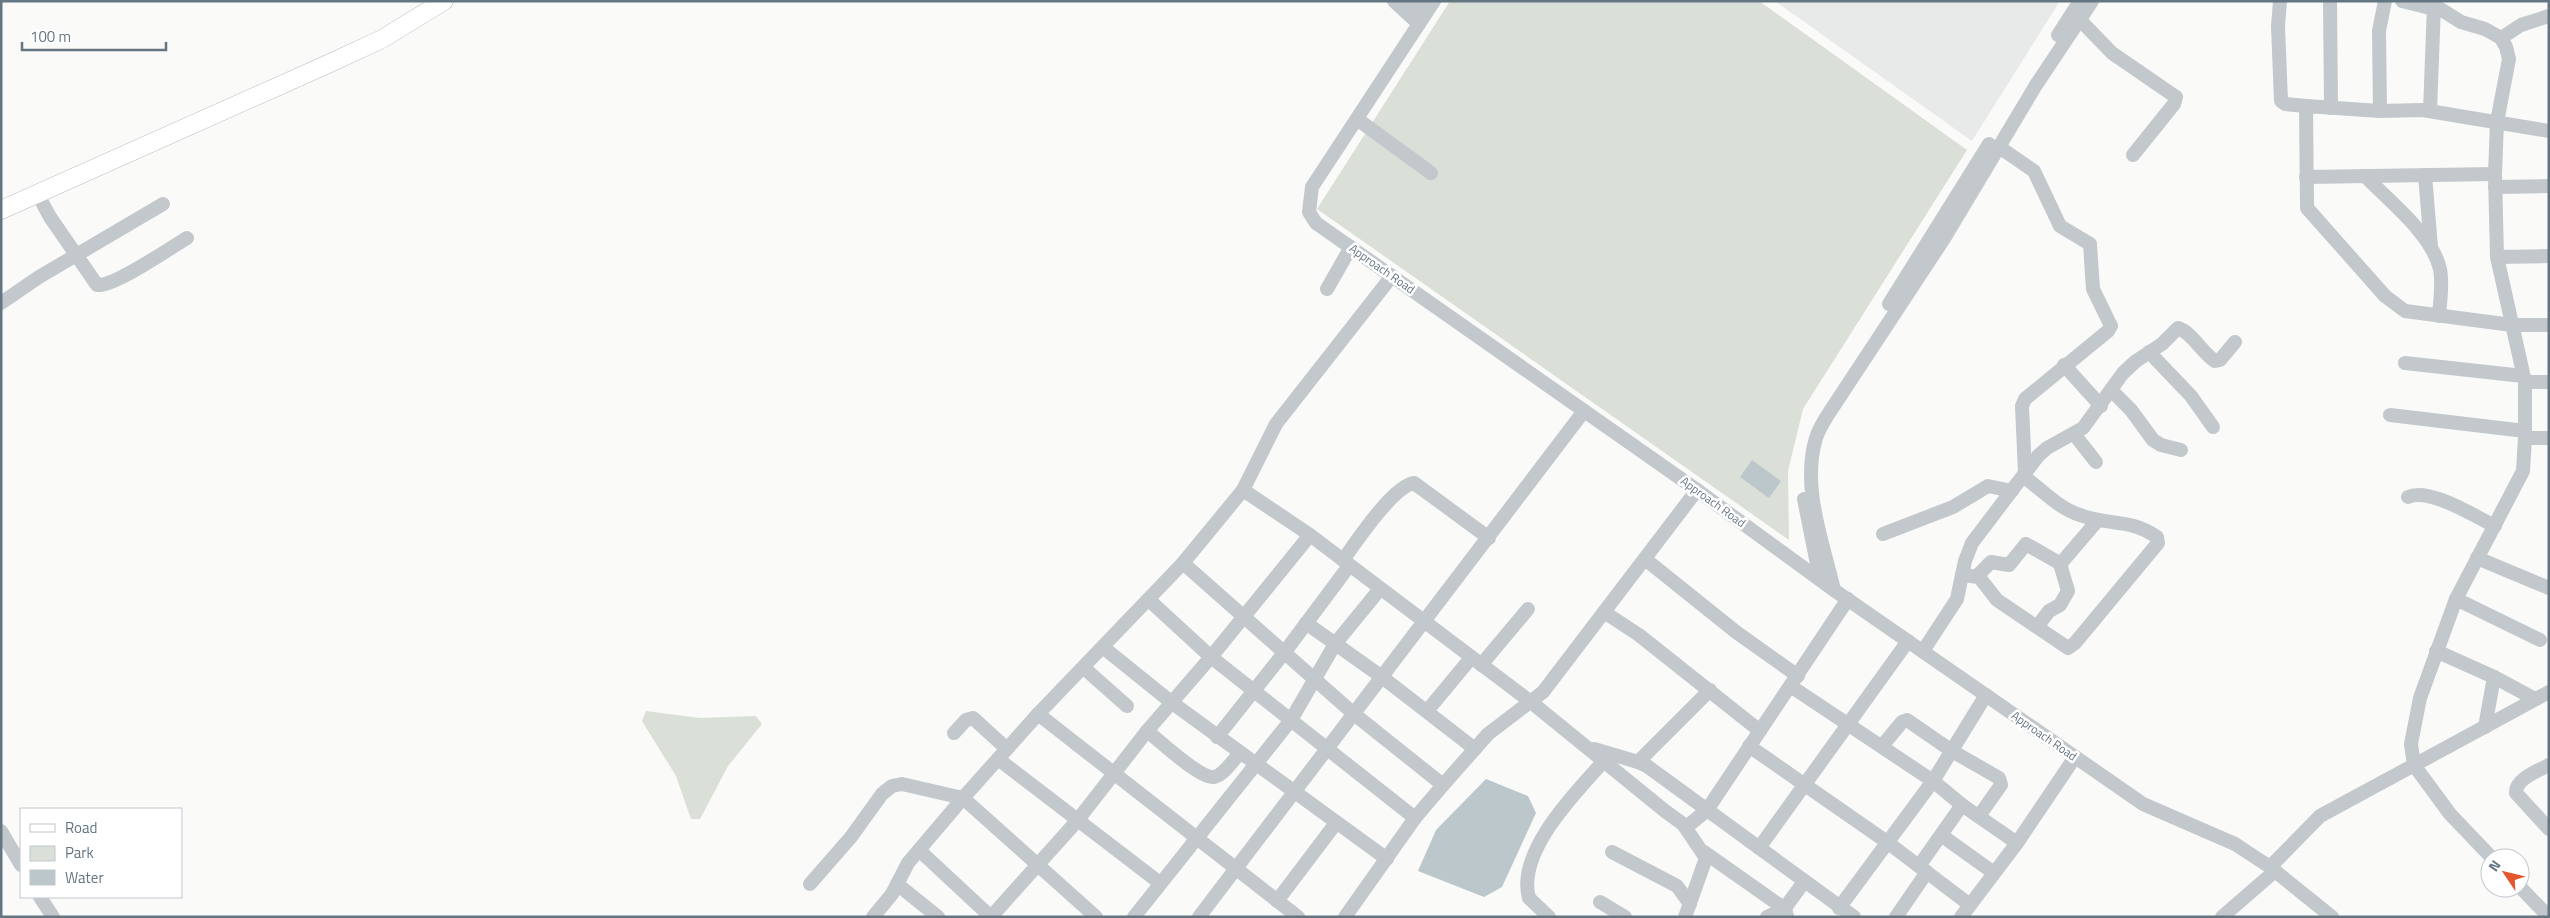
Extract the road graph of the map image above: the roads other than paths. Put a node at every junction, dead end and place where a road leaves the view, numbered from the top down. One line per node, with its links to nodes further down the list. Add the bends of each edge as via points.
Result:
1 (444, 1): 31 (main road, via 337,60)
2 (1394, 1): 14 (street)
3 (1407, 1): 11 (street)
4 (2080, 1): 79 (street, via 1811,424 1805,445 1804,485 1806,514)
5 (2092, 1): 13 (street)
6 (2280, 1): 16 (street, via 2281,100 2285,104)
7 (2330, 1): 17 (street)
8 (2385, 1): 18 (street, via 2380,31)
9 (2402, 1): 10 (street)
10 (2434, 5): 15 (street, via 2460,22 2486,29); 19 (street)
11 (1430, 6): 14 (street, Approach Road)
12 (2549, 16): 15 (street, via 2521,25)
13 (2080, 20): 23 (street); 24 (street, via 2112,53 2176,96 2174,104)
14 (1419, 24): 20 (street, Approach Road)
15 (2500, 38): 21 (street, via 2509,59)
16 (2306, 106): 17 (street); 28 (street)
17 (2331, 108): 18 (street)
18 (2380, 111): 19 (street)
19 (2430, 112): 21 (street)
20 (1357, 119): 25 (street); 35 (street, Approach Road, via 1312,187 1308,201 1309,212 1316,223)
21 (2497, 122): 22 (street); 29 (street)
22 (2549, 131)
23 (1999, 146): 49 (street, via 2034,171 2057,223 2090,246 2093,289 2111,327); 82 (street, via 1817,436 1812,493)
24 (2133, 155)
25 (1431, 173)
26 (2425, 175): 27 (street); 29 (street); 36 (street)
27 (2365, 176): 28 (street); 36 (street)
28 (2306, 177): 43 (street, via 2307,208 2385,296 2405,311)
29 (2495, 180): 30 (street); 39 (street)
30 (2549, 186)
31 (37, 194): 33 (main road); 37 (street)
32 (163, 204): 37 (street)
33 (1, 210)
34 (187, 238): 37 (street, via 102,286 93,281)
35 (1351, 247): 40 (street, Approach Road); 41 (street)
36 (2431, 248): 43 (street, via 2440,270)
37 (78, 256): 42 (street)
38 (2549, 256): 39 (street)
39 (2497, 257): 44 (street)
40 (1392, 276): 54 (street, Approach Road); 63 (street, via 1276,424)
41 (1327, 289)
42 (1, 304)
43 (2439, 316): 44 (street)
44 (2512, 325): 45 (street); 50 (street)
45 (2549, 325)
46 (2235, 342): 47 (street, via 2216,361 2202,352 2179,328)
47 (2149, 352): 52 (street, via 2129,367); 56 (street, via 2191,396)
48 (2405, 363): 50 (street)
49 (2064, 365): 53 (street); 62 (street, via 2023,402)
50 (2524, 379): 51 (street); 58 (street)
51 (2549, 382)
52 (2111, 390): 53 (street); 60 (street, via 2153,440)
53 (2100, 406): 57 (street, via 2087,425)
54 (1584, 411): 64 (street, Approach Road); 71 (street)
55 (2390, 415): 58 (street)
56 (2213, 427)
57 (2074, 434): 61 (street); 62 (street, via 2042,452)
58 (2525, 435): 59 (street); 68 (street, via 2523,471)
59 (2549, 438)
60 (2181, 450)
61 (2096, 462)
62 (2024, 474): 65 (street); 67 (street, via 2067,509)
63 (1243, 490): 70 (street); 74 (street)
64 (1697, 490): 73 (street); 79 (street, Approach Road)
65 (2012, 491): 69 (street, via 1988,486 1953,508); 77 (street, via 1972,543)
66 (2408, 497): 68 (street, via 2416,493 2431,496)
67 (2098, 520): 76 (street); 91 (street, via 2139,526 2157,537 2158,542 2072,646 2066,647)
68 (2495, 526): 72 (street)
69 (1883, 534)
70 (1310, 535): 75 (street); 88 (street)
71 (1489, 538): 75 (street, via 1414,483 1395,494); 90 (street)
72 (2477, 558): 80 (street); 84 (street)
73 (1645, 559): 87 (street); 105 (street)
74 (1183, 563): 85 (street); 88 (street)
75 (1346, 563): 81 (street); 89 (street)
76 (2061, 564): 78 (street, via 2026,544 2009,565 1991,562); 91 (street, via 2068,591 2060,605 2049,611)
77 (1962, 575): 78 (street); 96 (street, via 1955,604)
78 (1977, 576): 91 (street, via 1997,600)
79 (1820, 579): 82 (street, Approach Road)
80 (2549, 588)
81 (1380, 589): 90 (street); 94 (street)
82 (1834, 590): 83 (street, Approach Road)
83 (1848, 599): 93 (street, Approach Road); 105 (street)
84 (2456, 599): 92 (street); 97 (street)
85 (1149, 600): 95 (street); 99 (street)
86 (1528, 609): 100 (street)
87 (1604, 612): 106 (street); 112 (street, via 1543,692)
88 (1244, 618): 98 (street); 99 (street)
89 (1306, 623): 94 (street); 98 (street)
90 (1423, 623): 100 (street); 102 (street)
91 (2037, 627)
92 (2540, 640)
93 (1908, 641): 96 (street, Approach Road); 118 (street)
94 (1335, 644): 102 (street); 104 (street)
95 (1104, 648): 101 (street); 111 (street)
96 (1923, 651): 109 (street, Approach Road)
97 (2436, 651): 103 (street); 136 (street, via 2414,723 2411,744)
98 (1284, 654): 104 (street); 107 (street)
99 (1211, 657): 107 (street); 111 (street)
100 (1476, 662): 112 (street); 114 (street)
101 (1084, 668): 113 (street); 115 (street)
102 (1382, 677): 114 (street); 116 (street)
103 (2494, 677): 110 (street); 119 (street)
104 (1314, 679): 116 (street); 117 (street)
105 (1795, 681): 118 (street); 121 (street)
106 (1710, 690): 121 (street); 134 (street)
107 (1254, 691): 117 (street); 123 (street)
108 (2549, 692): 110 (street)
109 (1986, 695): 129 (street); 132 (street, Approach Road)
110 (2535, 699): 119 (street)
111 (1170, 702): 120 (street); 123 (street)
112 (1531, 702): 127 (street); 128 (street, via 1500,724)
113 (1126, 706)
114 (1427, 711): 128 (street)
115 (1038, 714): 131 (street); 138 (street)
116 (1354, 714): 126 (street); 140 (street)
117 (1291, 720): 126 (street); 135 (street)
118 (1847, 725): 125 (street); 141 (street)
119 (2485, 727): 136 (street)
120 (1147, 731): 130 (street, via 1208,776 1218,776); 138 (street)
121 (1760, 731): 124 (street)
122 (954, 733): 131 (street, via 966,720 973,718)
123 (1217, 737): 130 (street)
124 (1749, 746): 141 (street); 145 (street)
125 (1882, 746): 129 (street, via 1902,722 1908,720); 139 (street)
126 (1329, 748): 142 (street); 147 (street)
127 (1587, 748): 133 (street); 134 (street)
128 (1475, 749): 140 (street)
129 (1952, 751): 139 (street); 146 (street, via 2001,781)
130 (1240, 753): 135 (street)
131 (1002, 754): 143 (street); 148 (street)
132 (2075, 757): 156 (street); 167 (street, Approach Road, via 2143,804 2235,844)
133 (1604, 761): 150 (street); 191 (street, via 1569,800 1543,837 1532,861 1529,898)
134 (1638, 762): 145 (street)
135 (1255, 764): 142 (street); 154 (street)
136 (2414, 765): 158 (street, via 2450,814); 167 (street, via 2320,816)
137 (2549, 766): 151 (street, via 2515,788)
138 (1114, 772): 148 (street); 154 (street)
139 (1933, 781): 144 (street); 155 (street)
140 (1443, 785): 147 (street)
141 (1802, 785): 155 (street); 157 (street)
142 (1295, 794): 149 (street); 165 (street)
143 (964, 798): 159 (street); 164 (street); 171 (street, via 902,784 892,786 882,794 851,837)
144 (1962, 805): 146 (street); 153 (street)
145 (1707, 810): 150 (street, via 1695,822); 157 (street)
146 (1979, 816): 156 (street)
147 (1415, 818): 162 (street)
148 (1077, 820): 164 (street); 170 (street)
149 (1336, 823): 162 (street); 175 (street)
150 (1683, 824): 161 (street)
151 (2549, 829)
152 (1, 831): 163 (street)
153 (1940, 836): 166 (street); 168 (street)
154 (1196, 838): 165 (street); 170 (street)
155 (1887, 842): 166 (street); 178 (street)
156 (2017, 843): 168 (street)
157 (1759, 848): 169 (street)
158 (2482, 848)
159 (919, 850): 172 (street); 187 (street)
160 (1612, 852): 179 (street, via 1677,886)
161 (1704, 852): 179 (street, via 1706,863); 180 (street)
162 (1387, 859): 190 (street)
163 (20, 864)
164 (1039, 865): 187 (street); 188 (street)
165 (1236, 869): 175 (street); 181 (street)
166 (1923, 869): 177 (street); 195 (street)
167 (2272, 869): 197 (street); 198 (street, Approach Road)
168 (1994, 873): 177 (street)
169 (1804, 882): 178 (street); 180 (street)
170 (1160, 883): 183 (street)
171 (810, 884)
172 (897, 884): 185 (street); 186 (street)
173 (2530, 897): 182 (street)
174 (41, 898): 184 (street)
175 (1277, 901): 189 (street)
176 (1600, 902): 192 (street)
177 (1970, 905): 196 (street)
178 (1840, 908): 194 (street)
179 (1687, 910)
180 (1786, 913): 193 (street)
181 (1204, 915)
182 (2548, 915)
183 (1136, 916)
184 (53, 917)
185 (873, 917)
186 (938, 917)
187 (991, 917)
188 (1096, 917)
189 (1298, 917)
190 (1345, 917)
191 (1549, 917)
192 (1625, 917)
193 (1767, 917)
194 (1854, 917)
195 (1896, 917)
196 (1961, 917)
197 (2222, 917)
198 (2332, 917)

